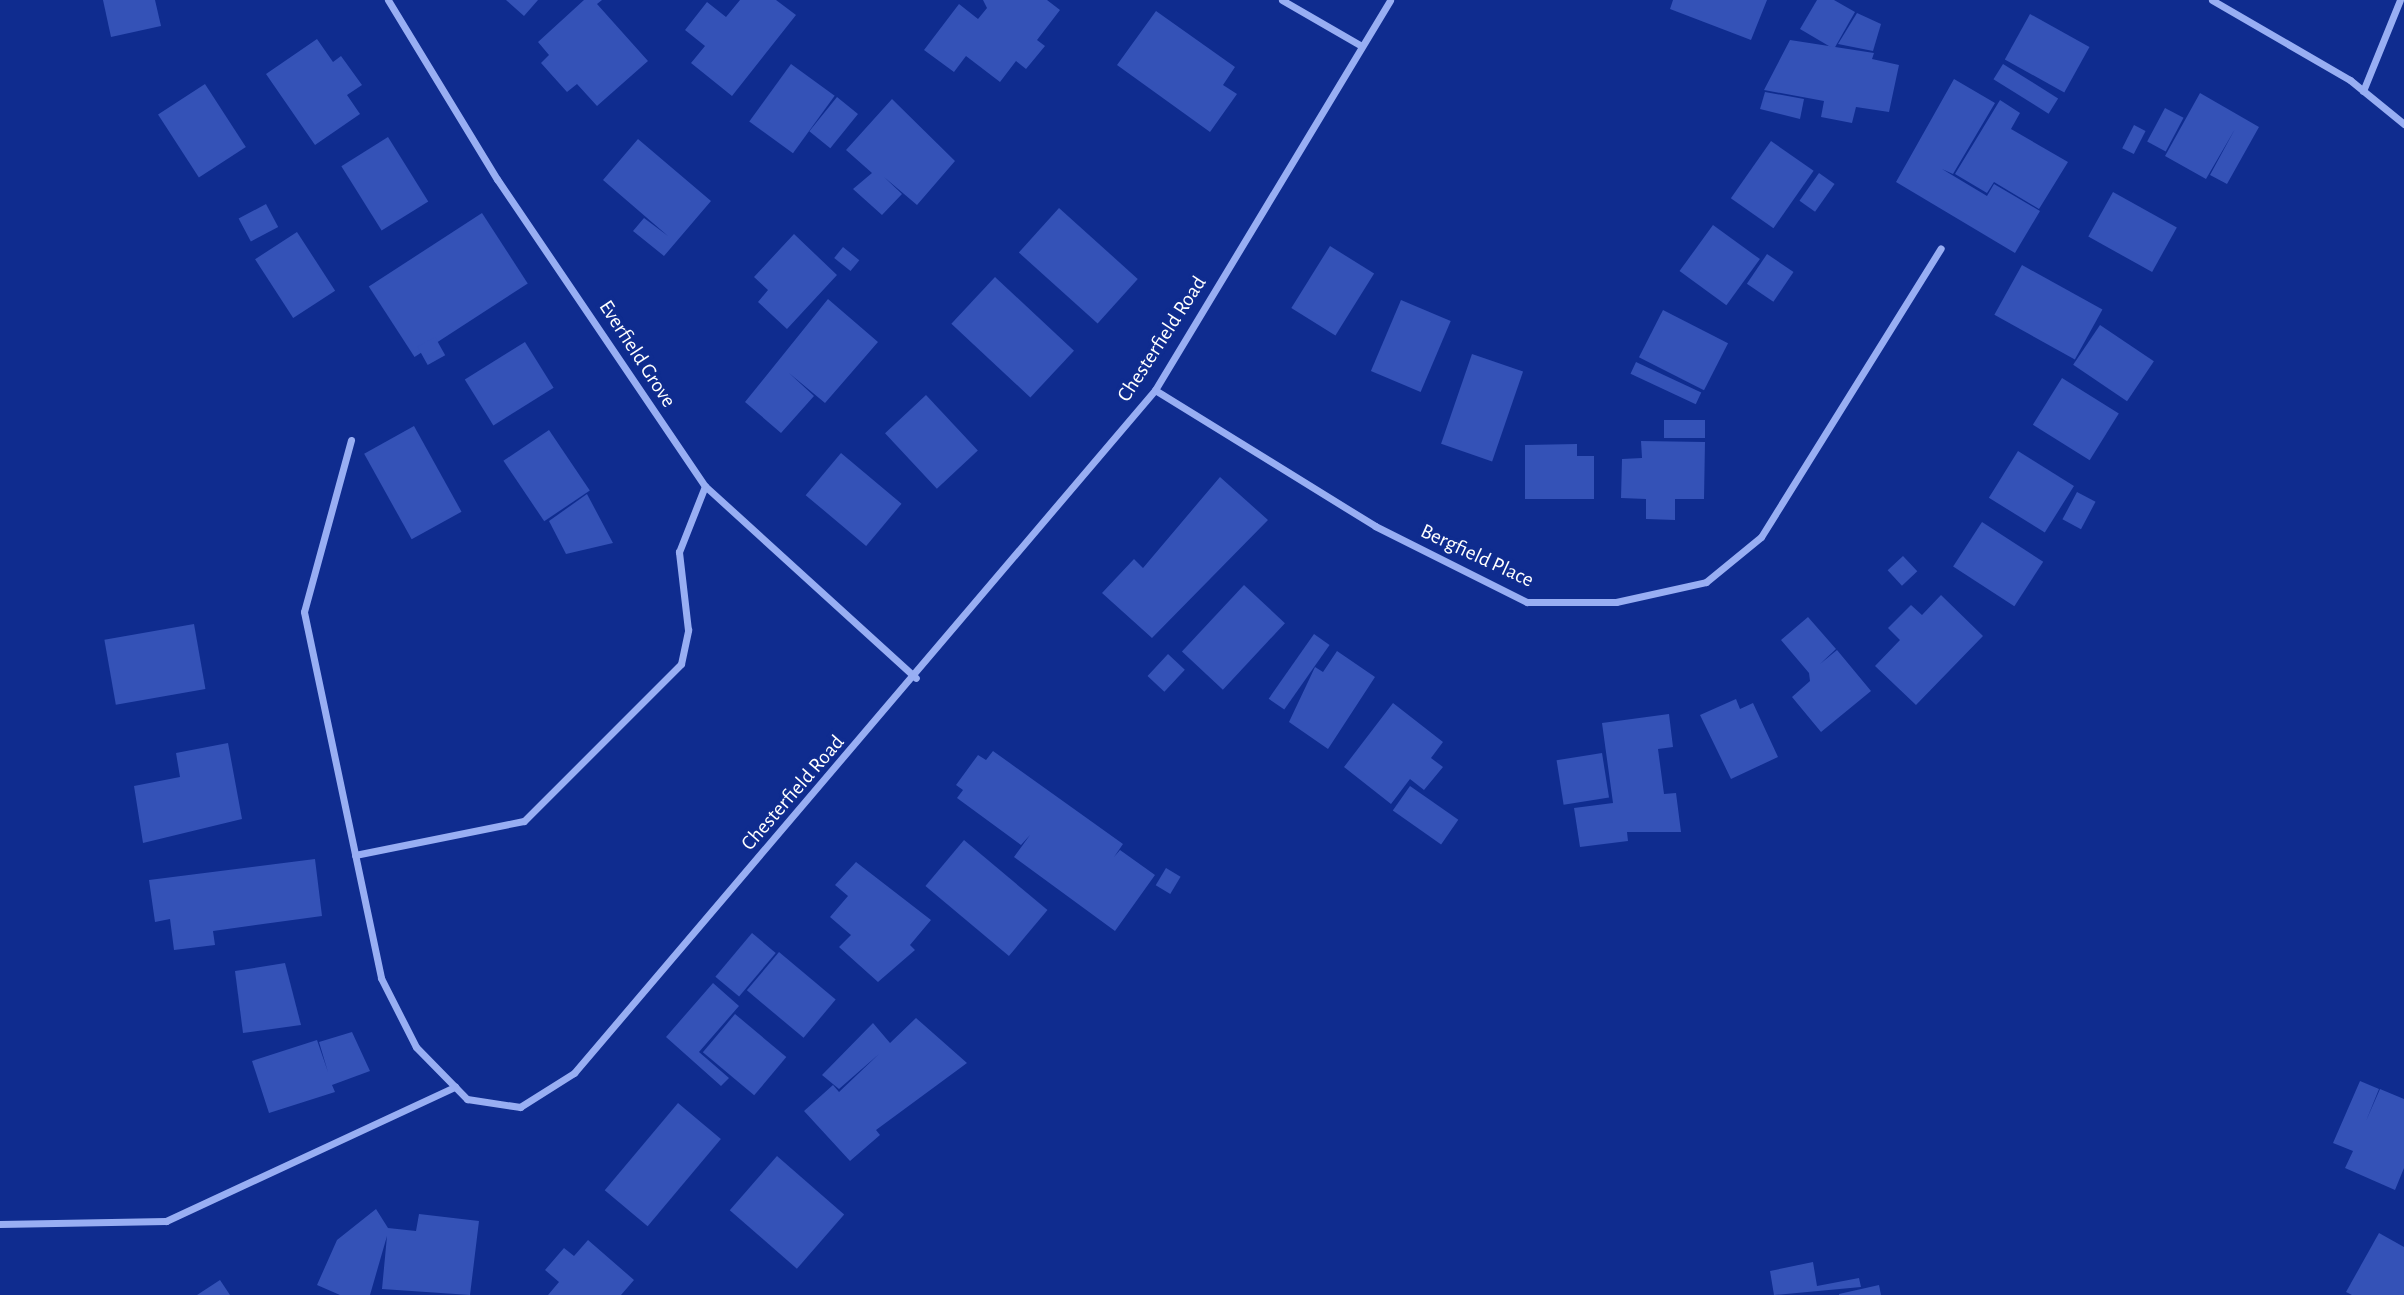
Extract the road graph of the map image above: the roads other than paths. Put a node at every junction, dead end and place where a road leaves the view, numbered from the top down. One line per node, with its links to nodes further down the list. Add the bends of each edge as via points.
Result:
1 (388, 0): 12 (street, Everfield Grove, via 497,179)
2 (1282, 0): 6 (street)
3 (1390, 0): 6 (street, Chesterfield Road)
4 (2212, 0): 7 (street)
5 (2400, 0): 7 (street)
6 (1360, 45): 10 (street, Chesterfield Road)
7 (2363, 90): 8 (street)
8 (2404, 124)
9 (1941, 248): 10 (street, Bergfield Place, via 1761,537 1706,582 1616,602 1527,602 1375,526)
10 (1155, 390): 13 (street, Chesterfield Road)
11 (351, 440): 14 (street, Chesterfield Road, via 304,612)
12 (705, 486): 13 (street, Everfield Grove); 14 (street, via 679,552 688,630 681,664 524,821)
13 (916, 678): 15 (street, Chesterfield Road, via 574,1073 520,1107 467,1099)
14 (355, 855): 15 (street, Chesterfield Road, via 381,978 416,1047)
15 (455, 1087): 16 (street, via 166,1221)
16 (0, 1224)

